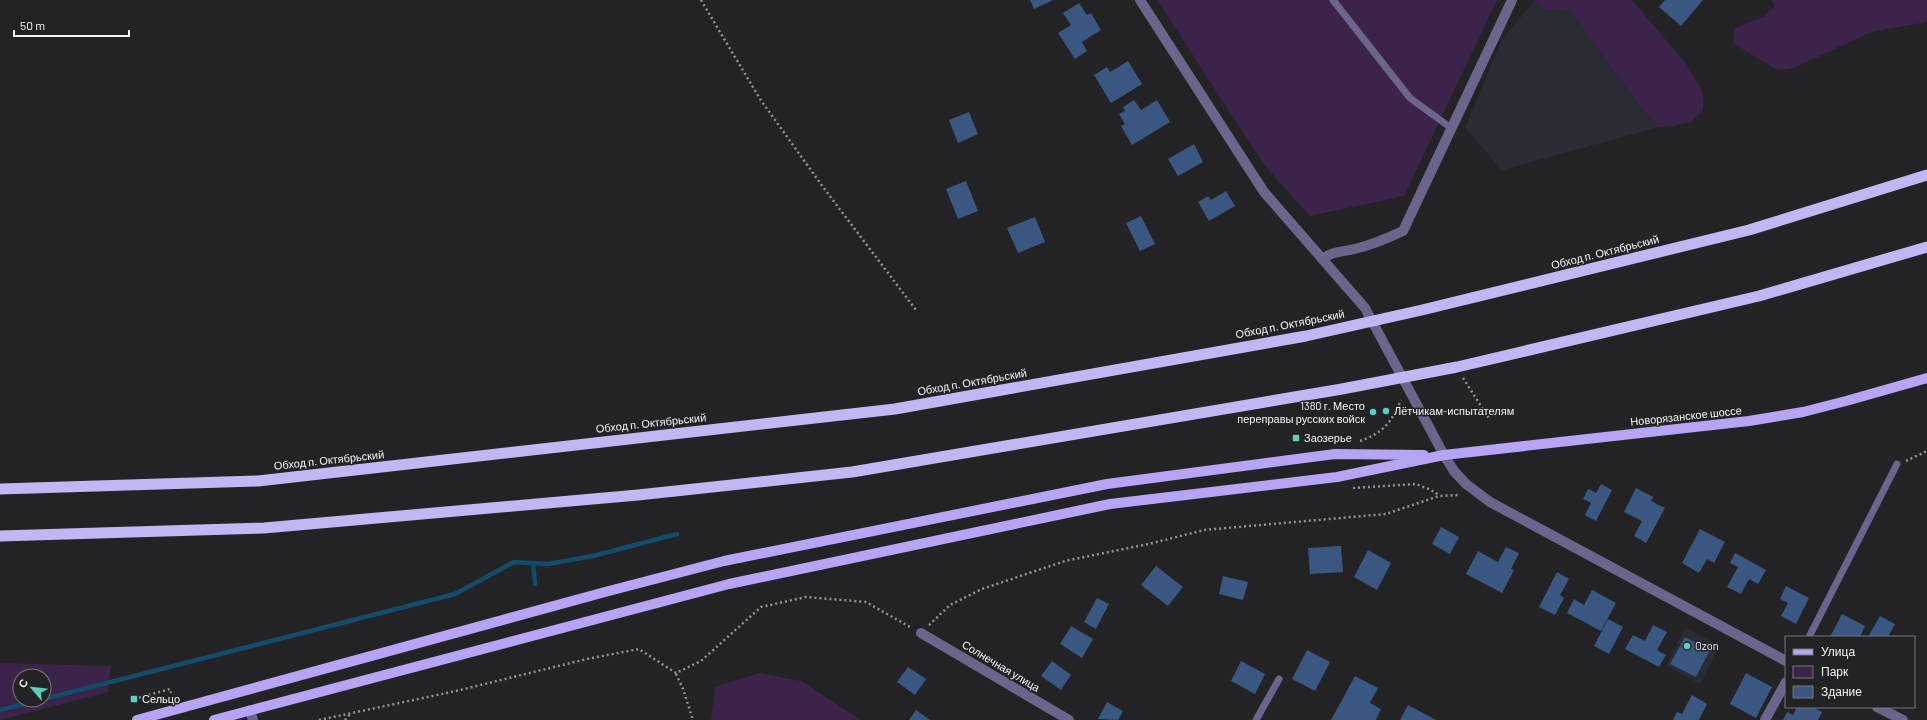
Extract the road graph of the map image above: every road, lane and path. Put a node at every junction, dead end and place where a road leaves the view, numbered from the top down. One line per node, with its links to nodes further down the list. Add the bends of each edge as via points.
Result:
1 (701, 0): 9 (path, via 760,99)
2 (1140, 0): 8 (street, via 1264,192)
3 (1332, 0): 5 (lane, via 1410,98)
4 (1512, 0): 5 (street)
5 (1452, 128): 8 (street, via 1403,231 1355,249 1331,252)
6 (1927, 175): 19 (highway, Обход п. Октябрьский, via 1749,230 1422,310 1306,336 895,409 258,481)
7 (1927, 248): 10 (highway, via 1759,296)
8 (1322, 259): 12 (street, via 1366,308)
9 (916, 310)
10 (1457, 367): 13 (path); 22 (highway, via 1342,389 836,473 638,495 264,528)
11 (1927, 378): 16 (main road, Новорязанское шоссе, via 1832,405 1749,421)
12 (1406, 382): 14 (path, via 1395,414 1386,426 1375,436); 16 (street)
13 (1490, 420)
14 (1353, 442)
15 (1927, 451): 17 (path)
16 (1444, 454): 20 (street, via 1454,471); 33 (main road, via 1337,477 1110,504 730,584); 34 (main road, via 1335,454 1107,484 748,557 605,592)
17 (1897, 464): 24 (lane)
18 (1348, 488): 21 (path, via 1416,484)
19 (0, 489)
20 (1477, 494): 21 (path); 25 (street, via 1532,526)
21 (1439, 496): 23 (path, via 1386,514 1204,530 1065,561 982,589 950,605)
22 (0, 536)
23 (921, 633): 26 (path, via 866,602 806,597 761,608 701,661); 39 (street, Солнечная улица)
24 (1810, 636)
25 (1785, 660)
26 (676, 673): 32 (path, via 639,649); 38 (path)
27 (1278, 679): 40 (lane)
28 (1785, 684): 41 (street)
29 (171, 693): 30 (path, via 170,689)
30 (134, 698)
31 (1879, 708): 42 (street)
32 (350, 714): 36 (path); 37 (path)
33 (251, 715): 35 (main road)
34 (137, 720)
35 (214, 720)
36 (320, 720)
37 (345, 720)
38 (692, 720)
39 (1069, 720)
40 (1256, 720)
41 (1765, 720)
42 (1903, 720)

